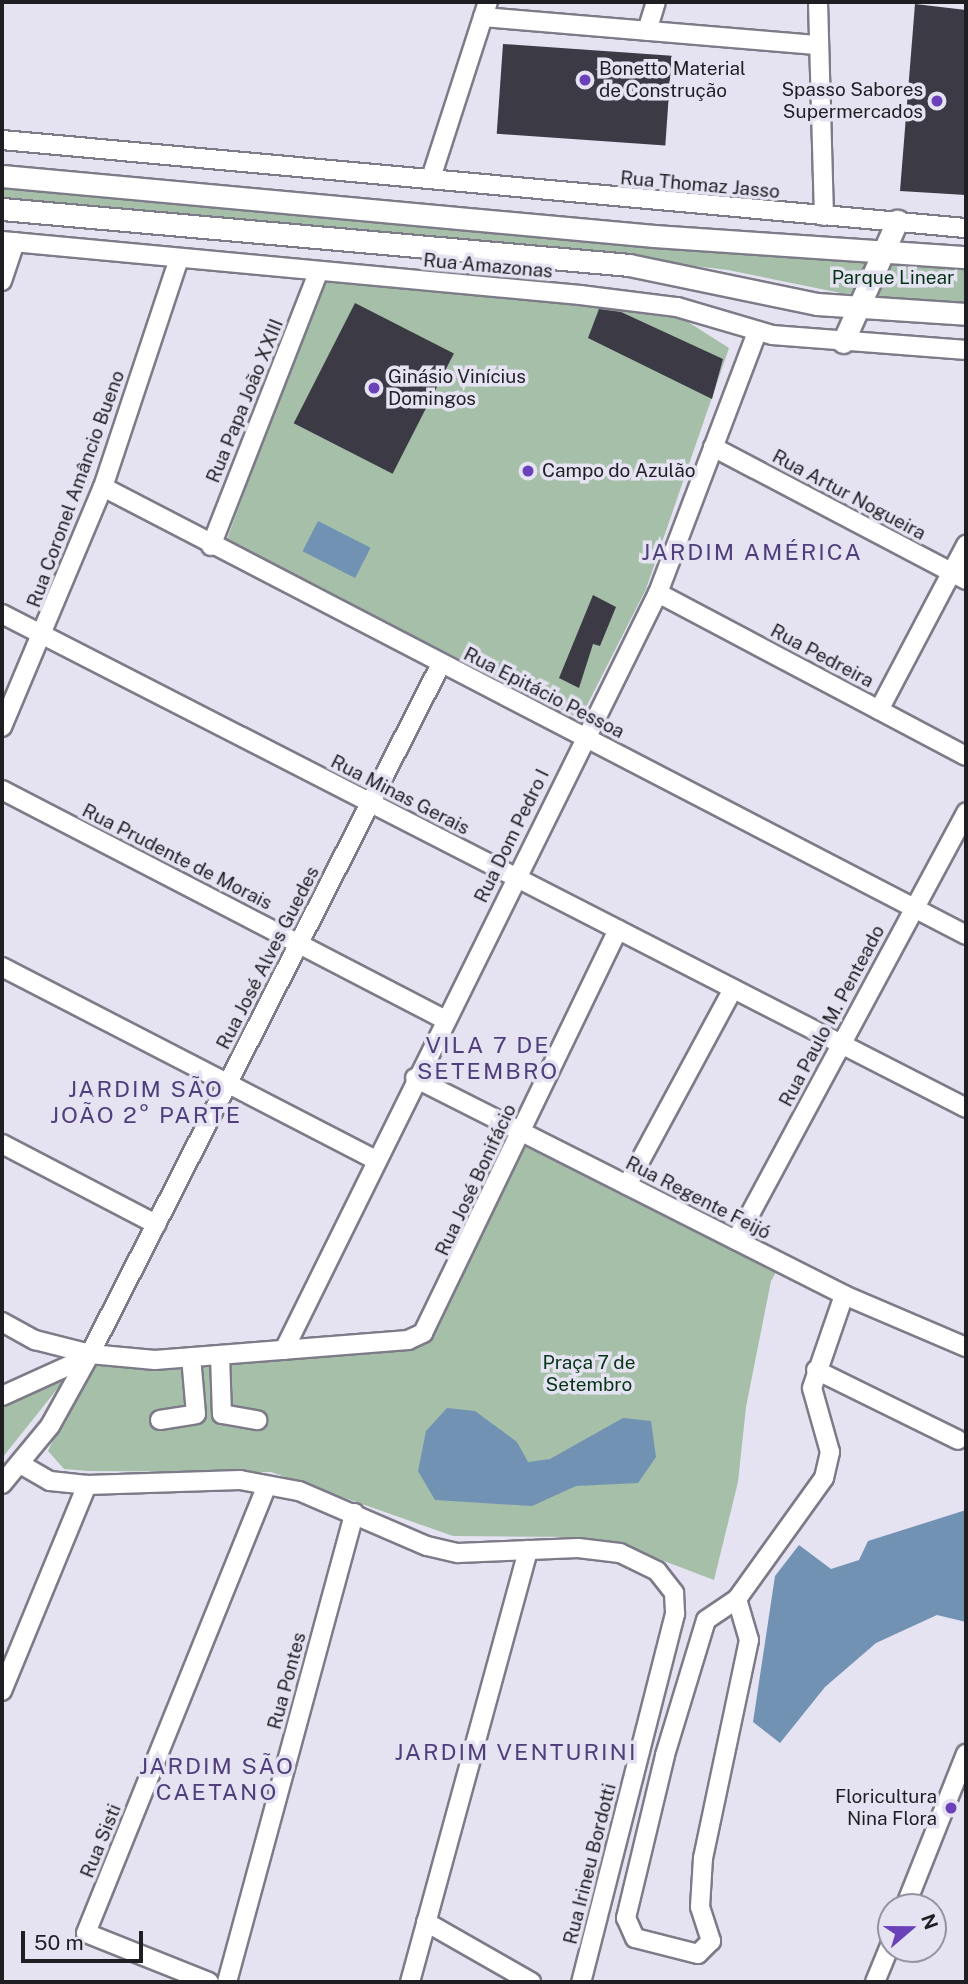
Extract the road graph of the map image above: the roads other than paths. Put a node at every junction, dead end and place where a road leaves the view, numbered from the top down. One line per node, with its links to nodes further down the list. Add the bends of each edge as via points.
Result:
1 (656, 2): 4 (street)
2 (818, 2): 5 (street)
3 (486, 10): 4 (street); 8 (street)
4 (647, 31): 5 (street)
5 (819, 45): 10 (street)
6 (2, 139): 8 (street, Rua Thomaz Jasso)
7 (2, 176): 14 (main road, via 653,236)
8 (431, 178): 10 (street, Rua Thomaz Jasso)
9 (2, 209): 19 (main road, via 629,265 817,304)
10 (824, 216): 11 (street, Rua Thomaz Jasso)
11 (897, 221): 12 (street, Rua Thomaz Jasso); 14 (main road)
12 (966, 228)
13 (9, 242): 16 (street, Rua Amazonas); 18 (street)
14 (884, 249): 15 (main road); 19 (main road)
15 (966, 257)
16 (178, 261): 17 (street, Rua Amazonas); 25 (street, Rua Coronel Amâncio Bueno)
17 (318, 273): 21 (street, Rua Amazonas, via 677,307); 26 (street, Rua Papa João XXIII)
18 (2, 281)
19 (859, 307): 20 (main road); 22 (main road)
20 (966, 314)
21 (757, 332): 22 (street, Rua Amazonas); 24 (street, Rua Dom Pedro I)
22 (843, 342): 23 (street, Rua Amazonas)
23 (966, 350)
24 (713, 447): 28 (street, Rua Artur Nogueira); 29 (street, Rua Dom Pedro I)
25 (103, 487): 26 (street, Rua Epitácio Pessoa); 31 (street, Rua Coronel Amâncio Bueno)
26 (211, 545): 32 (street, Rua Epitácio Pessoa)
27 (966, 545): 28 (street)
28 (959, 577): 33 (street)
29 (658, 593): 33 (street, Rua Pedreira); 35 (street, Rua Dom Pedro I)
30 (2, 614): 31 (street, Rua Minas Gerais)
31 (44, 635): 34 (street, Rua Coronel Amâncio Bueno); 38 (street, Rua Minas Gerais)
32 (441, 664): 35 (street, Rua Epitácio Pessoa); 38 (street, Rua José Alves Guedes)
33 (879, 710): 36 (street, Rua Pedreira)
34 (2, 727)
35 (584, 737): 40 (street, Rua Dom Pedro I); 41 (street, Rua Epitácio Pessoa)
36 (966, 756)
37 (2, 790): 44 (street, Rua Prudente de Morais)
38 (370, 804): 40 (street, Rua Minas Gerais); 44 (street, Rua José Alves Guedes)
39 (966, 812): 41 (street, Rua Paulo M. Penteado)
40 (514, 877): 42 (street, Rua Minas Gerais); 47 (street, Rua Dom Pedro I)
41 (915, 908): 43 (street, Rua Epitácio Pessoa); 48 (street, Rua Paulo M. Penteado)
42 (618, 930): 46 (street, Rua Minas Gerais); 52 (street, Rua José Bonifácio)
43 (966, 935)
44 (299, 944): 47 (street, Rua Prudente de Morais); 50 (street, Rua José Alves Guedes)
45 (2, 967): 50 (street)
46 (733, 989): 48 (street, Rua Minas Gerais); 55 (street)
47 (444, 1019): 49 (street, Rua Dom Pedro I)
48 (841, 1044): 51 (street, Rua Minas Gerais); 57 (street, Rua Paulo M. Penteado)
49 (415, 1078): 52 (street, Rua Regente Feijó); 54 (street, Rua Dom Pedro I)
50 (228, 1084): 54 (street); 56 (street, Rua José Alves Guedes)
51 (966, 1108)
52 (522, 1132): 55 (street, Rua Regente Feijó); 61 (street, Rua José Bonifácio, via 423,1333 408,1340)
53 (2, 1144): 56 (street)
54 (374, 1159): 61 (street, Rua Dom Pedro I)
55 (627, 1185): 57 (street, Rua Regente Feijó)
56 (156, 1224): 63 (street, Rua José Alves Guedes)
57 (736, 1240): 58 (street, Rua Regente Feijó)
58 (844, 1295): 60 (street, Rua Regente Feijó); 65 (street)
59 (2, 1322): 63 (street, via 35,1340)
60 (966, 1347)
61 (285, 1350): 62 (street)
62 (220, 1355): 64 (street); 68 (street, via 222,1414)
63 (89, 1356): 64 (street); 66 (street); 70 (street, Rua José Alves Guedes)
64 (191, 1357): 67 (street, via 195,1414)
65 (816, 1370): 69 (street); 76 (street, via 812,1388 830,1452 824,1478)
66 (2, 1396)
67 (160, 1420)
68 (257, 1420)
69 (958, 1440)
70 (22, 1465): 71 (street, Rua José Alves Guedes); 72 (street, via 50,1481)
71 (2, 1484)
72 (87, 1485): 73 (street, via 240,1480); 77 (street)
73 (267, 1486): 74 (street); 82 (street, Rua Sisti, via 86,1933)
74 (354, 1513): 75 (street, via 437,1548); 83 (street, Rua Pontes)
75 (528, 1550): 80 (street); 86 (street, Rua Irineu Bordotti, via 620,1553 657,1571 674,1593 675,1614)
76 (737, 1598): 76 (street, via 706,1620 664,1755 626,1918 635,1938 698,1954 711,1941 699,1895 703,1858 749,1640)
77 (2, 1691)
78 (966, 1755): 79 (street)
79 (911, 1893)
80 (426, 1923): 84 (street); 85 (street)
81 (883, 1963): 87 (street)
82 (209, 1982)
83 (227, 1982)
84 (410, 1982)
85 (531, 1982)
86 (581, 1982)
87 (875, 1982)

